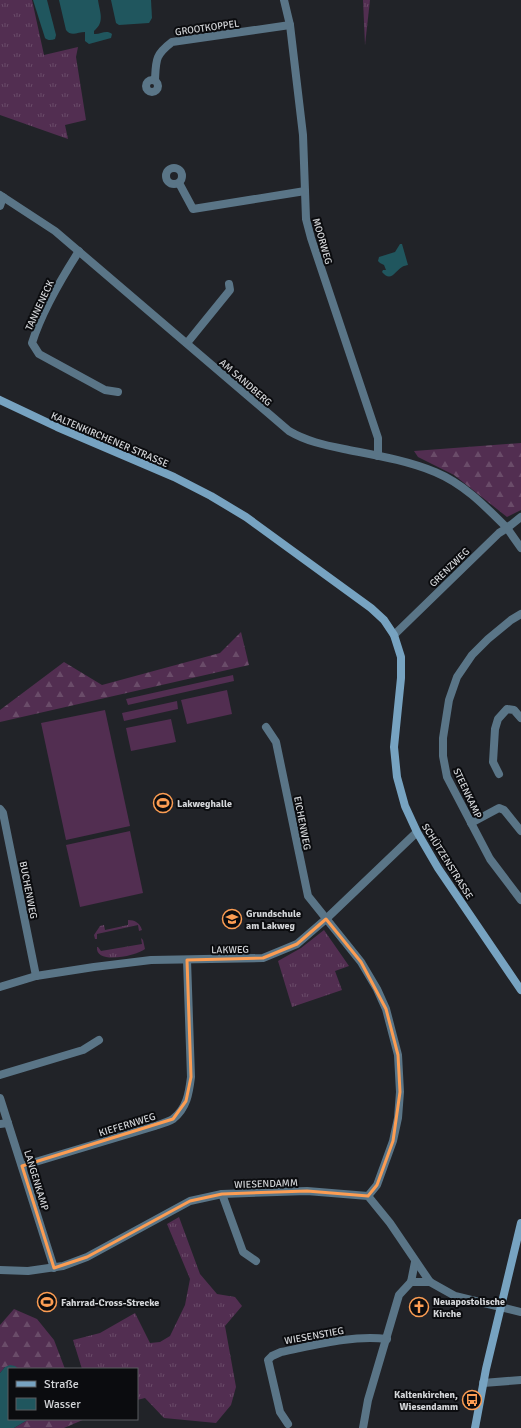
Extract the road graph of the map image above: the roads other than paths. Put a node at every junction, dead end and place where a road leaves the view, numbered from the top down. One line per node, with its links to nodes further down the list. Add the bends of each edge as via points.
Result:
1 (284, 0): 2 (street, MOORWEG)
2 (290, 25): 3 (street, GROOTKOPPEL, via 172,42 156,59); 5 (street, MOORWEG, via 303,135)
3 (155, 80)
4 (179, 183): 5 (street, via 192,209)
5 (304, 191): 13 (street, MOORWEG, via 310,238 378,438)
6 (2, 196): 7 (street); 8 (street, AM SANDBERG)
7 (0, 206)
8 (80, 251): 10 (street, AM SANDBERG); 11 (street, TANNENECK, via 66,271 32,343 39,354 105,390)
9 (230, 284): 10 (street, via 230,290)
10 (187, 344): 13 (street, AM SANDBERG, via 299,437)
11 (118, 392)
12 (0, 400): 18 (main road, KALTENKIRCHENER STRASSE, via 211,496 246,517 371,608 384,620)
13 (378, 456): 15 (street, AM SANDBERG, via 436,472 474,496)
14 (521, 517): 15 (street, GRENZWEG)
15 (507, 528): 16 (street, AM SANDBERG); 18 (street, GRENZWEG)
16 (521, 548)
17 (521, 614): 23 (street, STEENKAMP, via 488,639 472,655 457,677 449,700 443,756 447,777)
18 (394, 635): 25 (main road, SCHÜTZENSTRASSE, via 401,657 394,747 397,777 405,806)
19 (521, 718): 21 (street, via 514,710 507,710 498,719 493,762)
20 (266, 727): 27 (street, EICHENWEG, via 276,742 308,896)
21 (499, 774)
22 (0, 808): 29 (street, BUCHENWEG)
23 (471, 823): 24 (street, via 499,808 504,810); 26 (street, STEENKAMP, via 490,859)
24 (521, 831)
25 (417, 832): 27 (street, LAKWEG); 31 (main road, SCHÜTZENSTRASSE, via 438,868)
26 (521, 900)
27 (326, 920): 28 (street, LAKWEG, via 297,944 263,958); 38 (street, EICHENWEG, via 361,962 377,989 386,1009 398,1055 398,1118 393,1141 377,1185)
28 (187, 960): 29 (street, LAKWEG, via 151,960); 36 (street, KIEFERNWEG, via 191,1076 189,1095 182,1108 173,1119 155,1126)
29 (36, 976): 30 (street, LAKWEG)
30 (0, 987)
31 (521, 990)
32 (99, 1040): 33 (street, via 83,1050)
33 (0, 1075)
34 (0, 1098): 35 (street, LANGENKAMP)
35 (4, 1123): 36 (street, LANGENKAMP)
36 (22, 1166): 42 (street, LANGENKAMP)
37 (222, 1194): 38 (street, WIESENDAMM, via 307,1191); 40 (street, via 243,1252); 42 (street, WIESENDAMM, via 190,1201 87,1257)
38 (368, 1196): 41 (street, via 390,1223)
39 (521, 1223): 46 (main road)
40 (256, 1261)
41 (415, 1262): 44 (street); 45 (street)
42 (54, 1268): 43 (street, WIESENDAMM, via 28,1271)
43 (0, 1270)
44 (411, 1282): 45 (street); 48 (street, via 399,1295)
45 (430, 1282): 46 (street, via 455,1296)
46 (500, 1306): 47 (street); 50 (main road)
47 (521, 1312)
48 (387, 1338): 51 (street, WIESENSTIEG, via 354,1338 272,1356 268,1360 280,1412); 52 (street, via 368,1400)
49 (521, 1380): 50 (street)
50 (483, 1383): 53 (main road)
51 (288, 1424)
52 (363, 1428)
53 (475, 1428)

